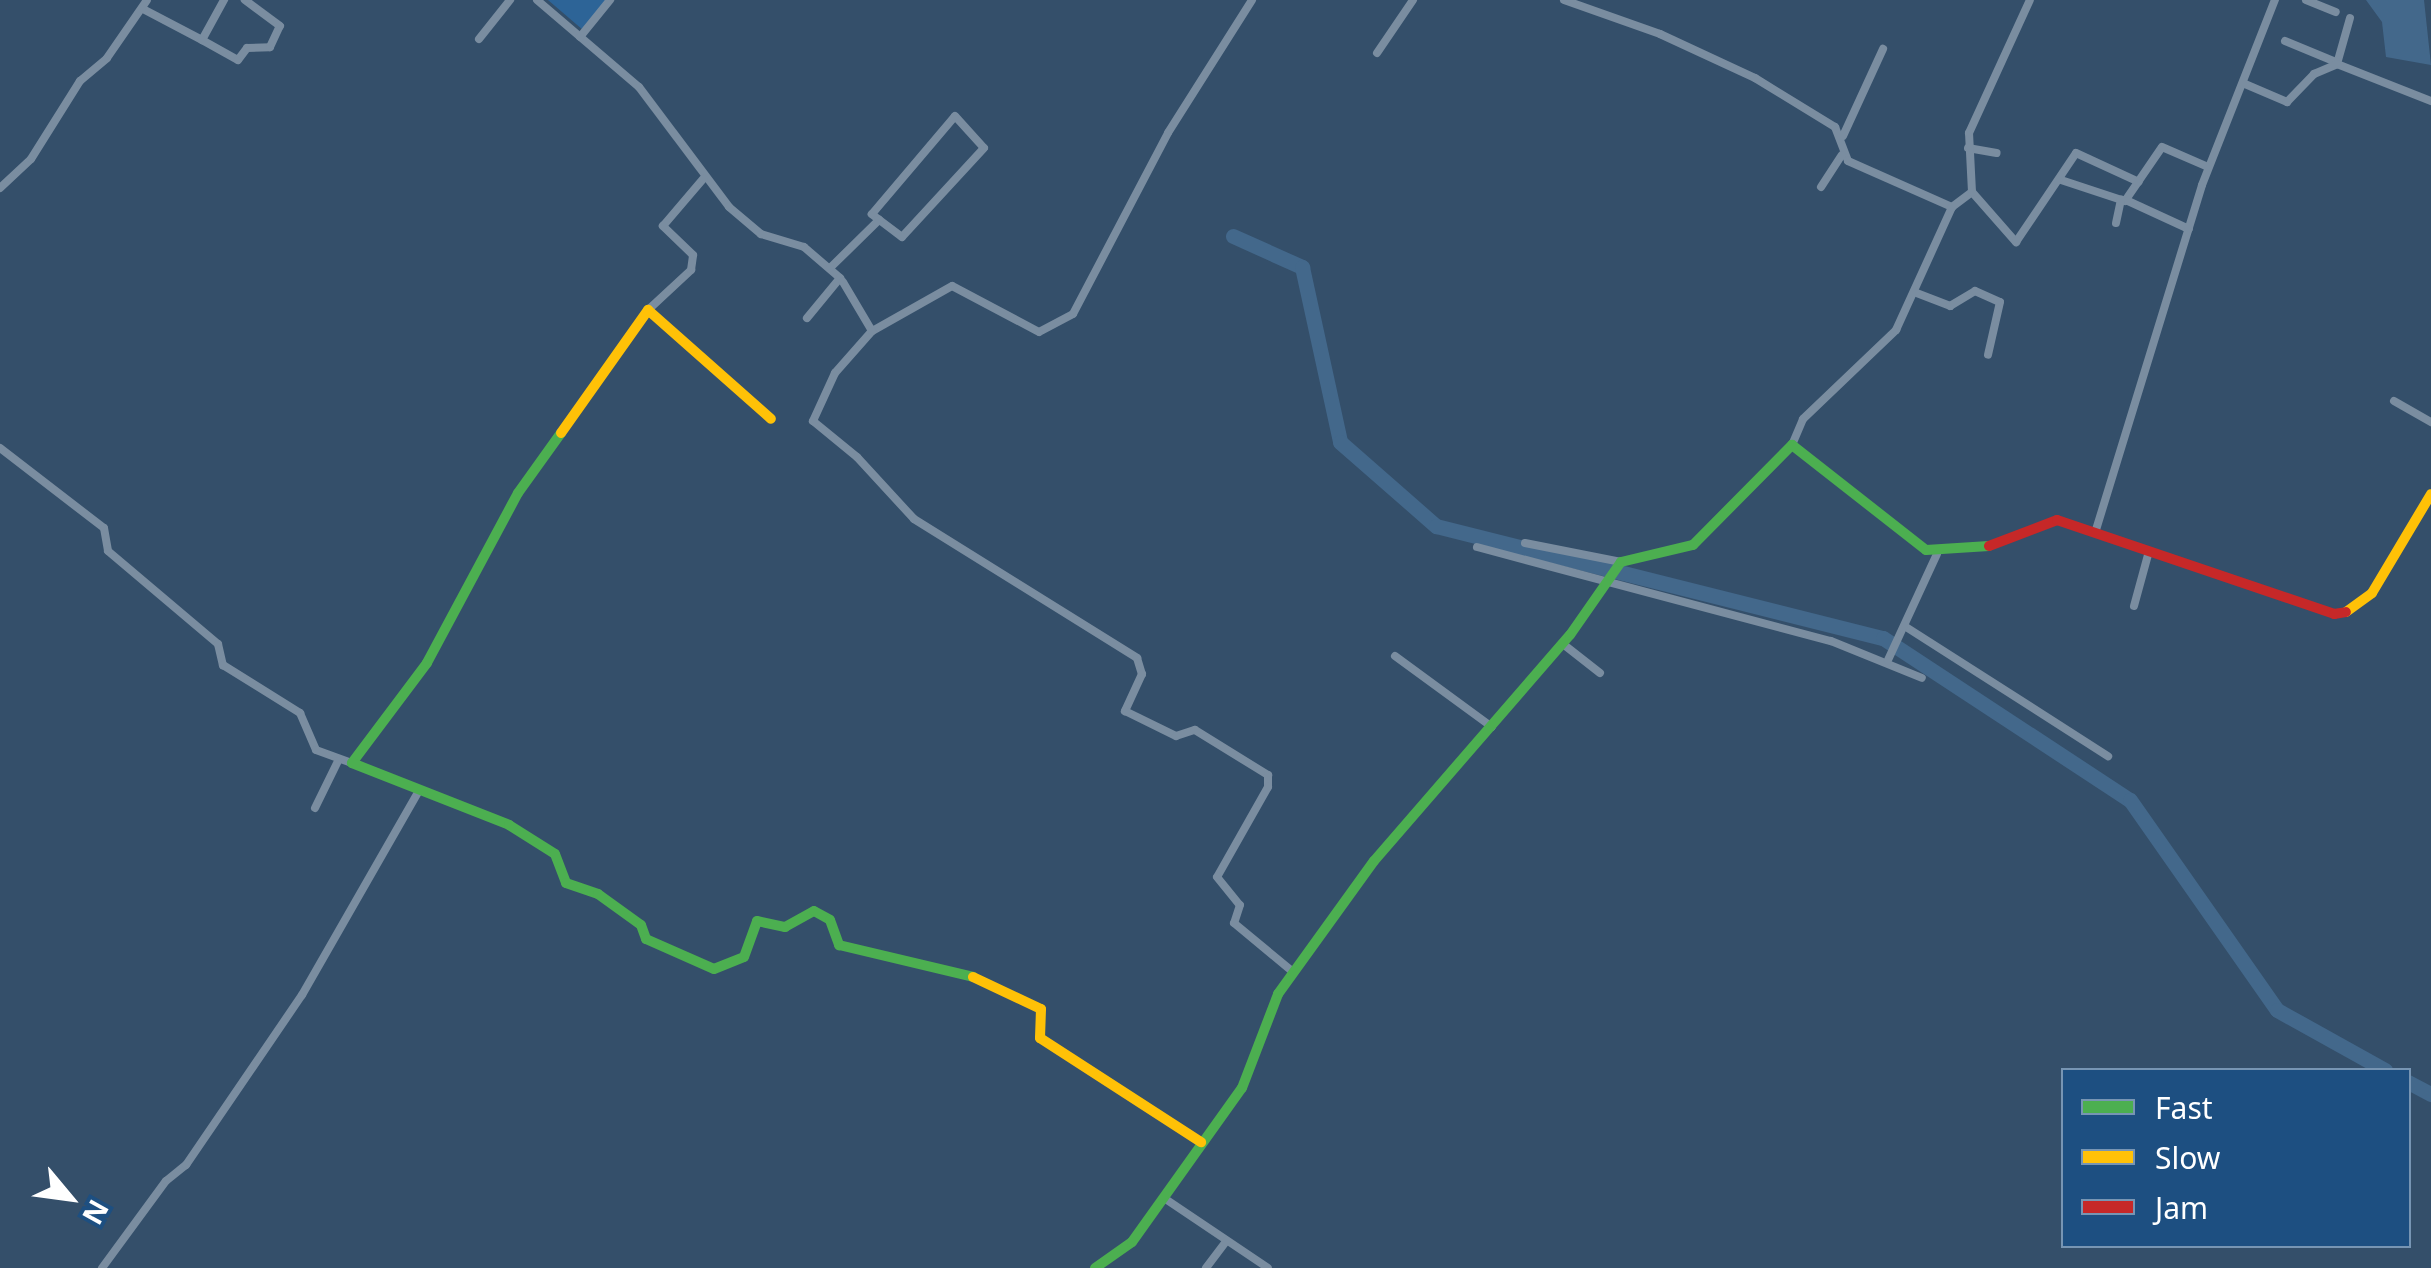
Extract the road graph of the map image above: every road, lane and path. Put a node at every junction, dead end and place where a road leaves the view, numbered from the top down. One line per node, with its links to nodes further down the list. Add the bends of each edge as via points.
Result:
1 (224, 0): 17 (street)
2 (245, 0): 17 (street, via 280,26 270,47 247,48 238,60)
3 (510, 0): 16 (street)
4 (537, 0): 15 (street)
5 (610, 0): 15 (street)
6 (1252, 0): 45 (street, via 1168,133 1106,258 1058,327 1022,327 952,286)
7 (1413, 0): 20 (street)
8 (1564, 0): 24 (street, via 1721,60)
9 (2030, 0): 25 (street, via 2008,59 1973,120)
10 (2275, 0): 22 (street)
11 (2306, 0): 13 (street)
12 (145, 5): 17 (street); 33 (street, via 107,58 80,81 31,159)
13 (2336, 12)
14 (2350, 18): 21 (street)
15 (580, 36): 29 (street, via 638,88)
16 (479, 39)
17 (202, 40)
18 (2286, 42): 21 (street)
19 (1883, 49): 24 (street)
20 (1377, 53)
21 (2336, 63): 22 (street, via 2286,102); 23 (street)
22 (2244, 84): 28 (street)
23 (2431, 101)
24 (1842, 138): 27 (street)
25 (1968, 148): 26 (street); 34 (street)
26 (1996, 153)
27 (1842, 155): 32 (street); 36 (street)
28 (2208, 167): 31 (street, via 2162,147); 39 (street)
29 (703, 178): 40 (street, via 762,234 804,247); 43 (street, via 664,226 694,262)
30 (2061, 180): 31 (street, via 2076,153); 34 (street, via 2016,242); 35 (street)
31 (2140, 182): 35 (street)
32 (1821, 187)
33 (0, 188)
34 (1972, 192): 36 (street)
35 (2124, 200): 38 (street); 39 (street)
36 (1952, 207): 42 (street)
37 (879, 220): 37 (street, via 872,214 955,116 984,148 902,237); 40 (street)
38 (2116, 223)
39 (2189, 229): 53 (street)
40 (830, 268): 41 (street)
41 (843, 282): 44 (street); 45 (street)
42 (1914, 292): 46 (street, via 1950,306 1975,291 2000,302); 50 (street, via 1896,330 1803,420)
43 (648, 310): 48 (street); 70 (street, via 518,493 426,663)
44 (807, 318)
45 (872, 331): 73 (street, via 834,373 814,422 858,457 914,519 1137,658 1142,674 1125,710 1176,736 1196,730 1268,776 1217,877 1240,905 1234,923)
46 (1988, 355)
47 (2394, 400): 49 (street)
48 (771, 419)
49 (2431, 422)
50 (1792, 445): 57 (street, via 1905,538); 58 (street, via 1694,545)
51 (0, 448): 69 (street, via 104,528 108,552 218,644 223,665 300,713 316,750)
52 (2431, 494): 56 (street, via 2372,593 2344,612 2274,597)
53 (2095, 533): 56 (street); 57 (street, via 2051,520 1992,546)
54 (1526, 543): 58 (street)
55 (1477, 547): 59 (street)
56 (2149, 551): 60 (street)
57 (1937, 554): 61 (street)
58 (1620, 563): 59 (street)
59 (1613, 580): 62 (street); 64 (street)
60 (2134, 606)
61 (1906, 627): 64 (street); 68 (street)
62 (1563, 644): 65 (street); 67 (street)
63 (1396, 656): 67 (street)
64 (1889, 658): 66 (street)
65 (1600, 673)
66 (1922, 678)
67 (1492, 727): 73 (street, via 1374,862)
68 (2108, 756)
69 (338, 761): 70 (street); 72 (street)
70 (352, 763): 71 (street)
71 (419, 792): 74 (street, via 494,817 539,842 555,854 566,882 598,894 653,943 714,968 744,957 757,921 784,927 814,911 830,920 839,945 968,974 1040,1009 1040,1038); 77 (street, via 302,996 186,1165 166,1181)
72 (315, 808)
73 (1293, 972): 74 (street, via 1270,1011 1242,1088)
74 (1201, 1142): 75 (street)
75 (1164, 1198): 76 (street); 78 (street, via 1132,1242)
76 (1226, 1241): 79 (street); 80 (street, via 1253,1252)
77 (102, 1268)
78 (1095, 1268)
79 (1206, 1268)
80 (1268, 1268)

